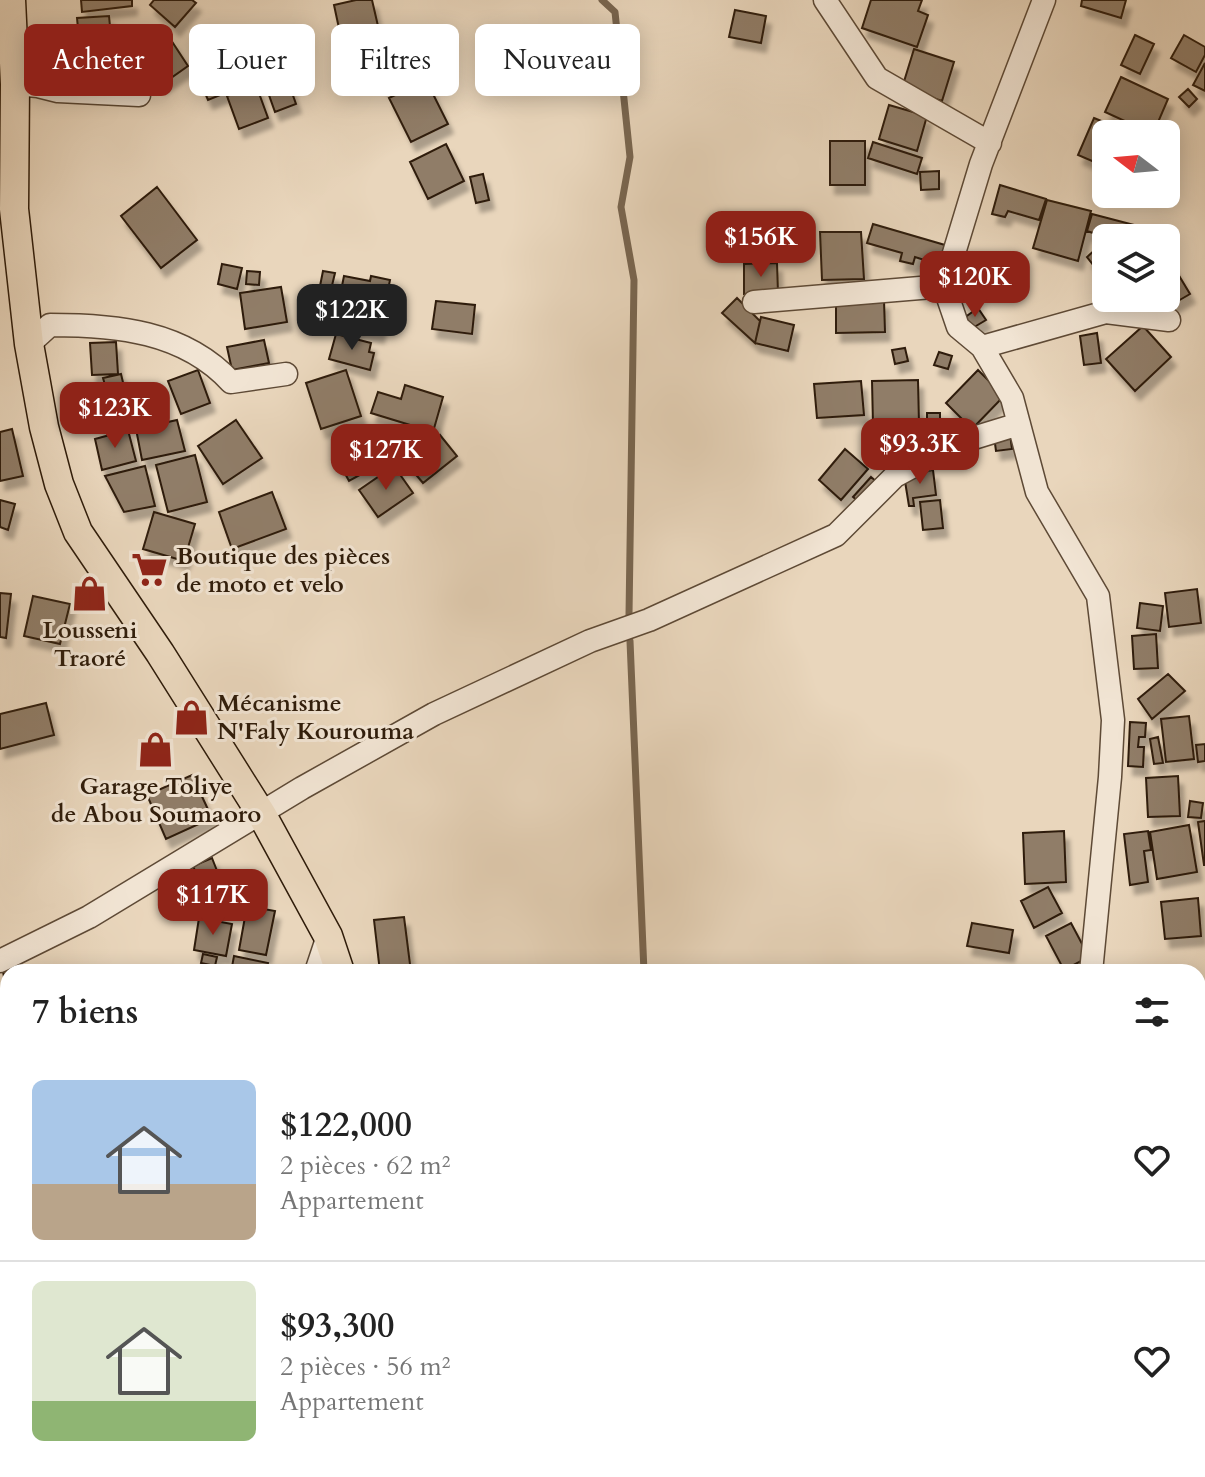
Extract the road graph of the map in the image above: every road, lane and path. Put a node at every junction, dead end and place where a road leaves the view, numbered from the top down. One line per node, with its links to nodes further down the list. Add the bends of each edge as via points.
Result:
1 (11, 0): 4 (main road)
2 (825, 0): 6 (street, via 877,78)
3 (1044, 0): 6 (street)
4 (15, 84): 5 (street); 7 (main road)
5 (24, 85)
6 (990, 143): 8 (street)
7 (7, 206): 11 (main road)
8 (944, 286): 9 (street); 12 (street, via 958,327)
9 (754, 302)
10 (1169, 320): 12 (street, via 1106,312)
11 (29, 344): 13 (street, via 50,325 99,325 142,331 194,351 231,382); 15 (main road, via 59,484 78,532)
12 (982, 347): 14 (street, via 1012,398)
13 (286, 374)
14 (1019, 424): 15 (street, via 954,444 895,476 836,535 434,714); 20 (street, via 1037,492 1098,596 1113,720)
15 (262, 815): 16 (main road); 17 (street, via 89,917)
16 (328, 936): 18 (street); 19 (main road)
17 (0, 961)
18 (319, 964)
19 (337, 964)
20 (1092, 964)

